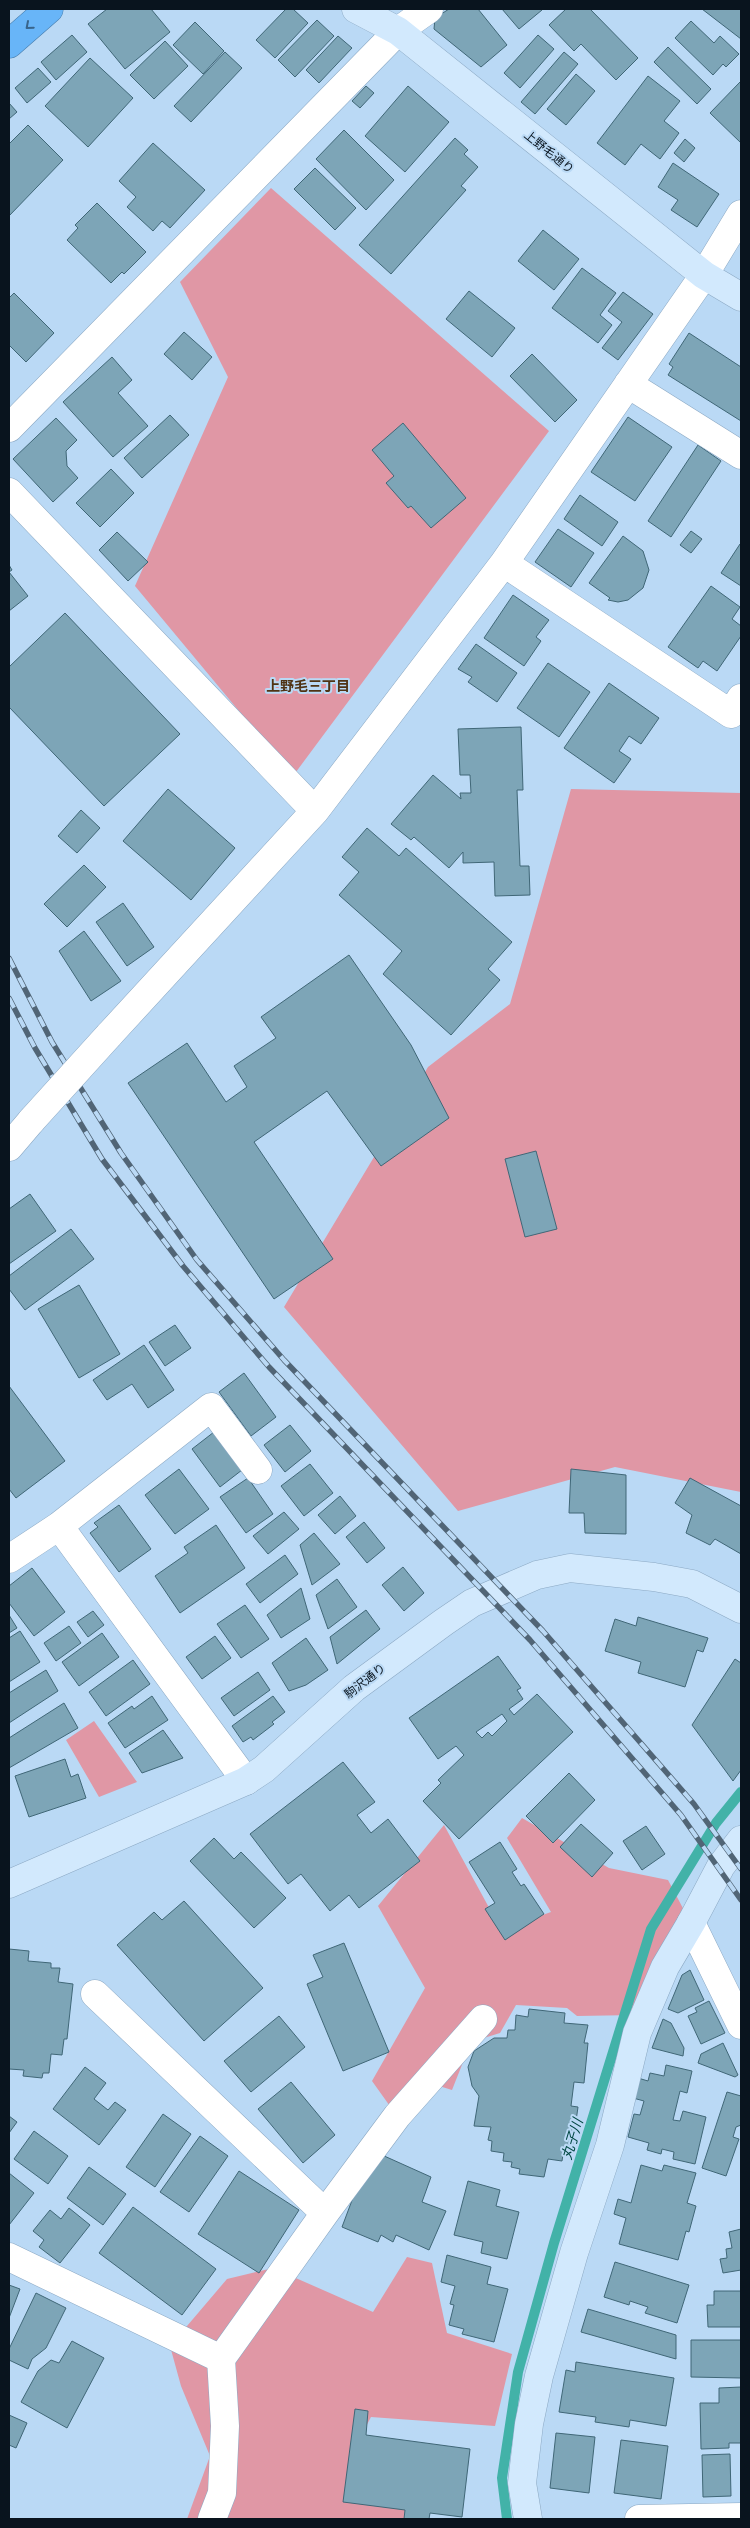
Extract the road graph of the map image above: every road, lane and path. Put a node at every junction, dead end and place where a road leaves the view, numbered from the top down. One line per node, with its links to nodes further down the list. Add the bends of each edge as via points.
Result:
1 (50, 9): 5 (highway, one-way to 5)
2 (356, 9): 4 (street, 上野毛通り)
3 (429, 9): 4 (street)
4 (398, 31): 7 (street, 上野毛通り); 10 (street)
5 (9, 44)
6 (741, 214): 7 (street)
7 (704, 275): 8 (street, 上野毛通り); 9 (street)
8 (741, 297)
9 (628, 384): 11 (street); 13 (street)
10 (9, 428)
11 (741, 455)
12 (9, 492): 15 (street)
13 (504, 563): 14 (street, via 731,714); 15 (street)
14 (741, 698)
15 (315, 811): 16 (street, bridge)
16 (18, 1130)
17 (258, 1470): 18 (street, via 211,1407)
18 (59, 1526): 19 (street); 21 (street)
19 (9, 1559)
20 (741, 1608): 21 (street, 駒沢通り, via 692,1584 654,1577 570,1568 537,1575 472,1603 444,1622 354,1688 264,1769)
21 (246, 1781): 23 (street, 駒沢通り)
22 (741, 1840): 24 (street, via 721,1866)
23 (9, 1884)
24 (691, 1923): 27 (street); 33 (street, via 665,1967 637,2033 610,2145 539,2376 522,2483)
25 (95, 1994): 28 (street)
26 (483, 2019): 28 (street, via 397,2116)
27 (741, 2025)
28 (325, 2213): 30 (street)
29 (9, 2256): 30 (street)
30 (221, 2359): 32 (street, via 225,2426 222,2493)
31 (741, 2517): 34 (street)
32 (212, 2519)
33 (528, 2519)
34 (639, 2519)

